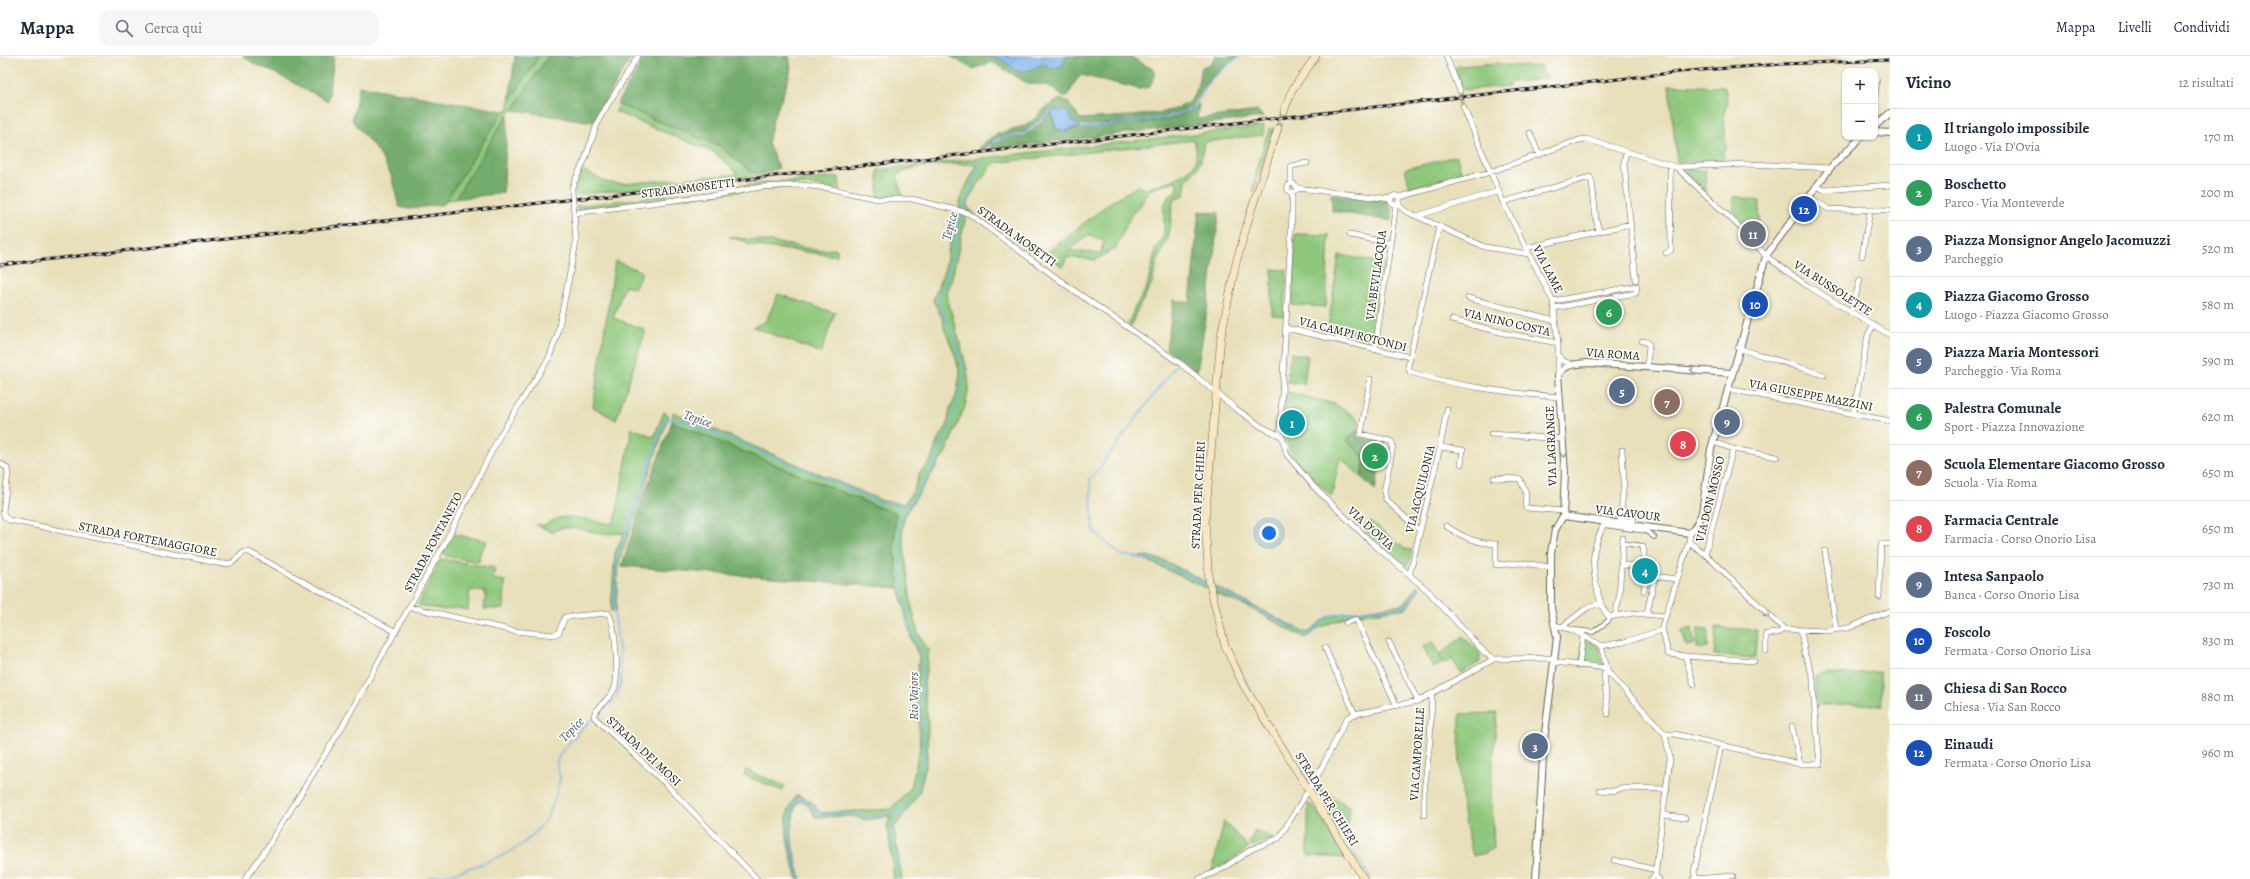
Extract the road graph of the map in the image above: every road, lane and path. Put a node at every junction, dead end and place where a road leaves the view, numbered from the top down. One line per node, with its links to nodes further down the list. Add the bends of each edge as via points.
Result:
1 (638, 56): 31 (street, STRADA FONTANETO, bridge, via 599,119 572,187)
2 (1316, 56): 6 (main road, via 1301,75)
3 (1446, 56): 4 (street)
4 (1460, 91)
5 (1463, 106): 19 (street, VIA LAME)
6 (1284, 111)
7 (1890, 113): 8 (street)
8 (1878, 123)
9 (1278, 128): 67 (main road, STRADA PER CHIERI, via 1251,211 1228,299)
10 (1878, 132): 12 (street)
11 (1530, 133): 15 (street)
12 (1890, 133)
13 (1858, 140): 18 (street)
14 (1626, 152): 15 (street, via 1586,139); 17 (street); 33 (street, via 1624,162)
15 (1540, 155): 19 (street)
16 (1307, 163): 22 (street, VIA CAMPI ROTONDI, via 1291,166 1291,184 1287,188)
17 (1673, 166): 18 (street, via 1750,164); 40 (street, via 1671,250); 41 (street, VIA BUSSOLETTE, via 1743,230)
18 (1830, 168): 21 (street)
19 (1490, 172): 23 (street, VIA LAME); 24 (street)
20 (1890, 185): 21 (street, via 1825,190)
21 (1816, 186): 25 (street)
22 (1294, 190): 26 (street); 52 (street, VIA CAMPI ROTONDI)
23 (1499, 191): 27 (street, VIA LAME); 32 (street)
24 (1400, 197): 26 (street, via 1394,195); 28 (street, VIA BEVILACQUA)
25 (1808, 197): 29 (street, via 1829,209); 41 (street)
26 (1391, 199): 28 (street, via 1392,203)
27 (1503, 202): 35 (street, via 1590,177); 38 (street, VIA LAME)
28 (1397, 204): 32 (street); 37 (street, VIA BEVILACQUA)
29 (1870, 210): 30 (street); 42 (street)
30 (1890, 210)
31 (574, 212): 67 (street, STRADA MOSETTI, via 761,187 801,185 877,199 902,197 968,213 1068,287 1181,364); 107 (street, STRADA FONTANETO, via 576,243 560,323 549,358 500,435)
32 (1417, 216): 34 (street)
33 (1631, 224): 35 (street); 44 (street)
34 (1439, 226): 39 (street, via 1485,247); 59 (street)
35 (1599, 231): 38 (street)
36 (1350, 235): 37 (street)
37 (1390, 243): 57 (street, VIA BEVILACQUA)
38 (1526, 248): 39 (street, VIA LAME)
39 (1529, 254): 46 (street, VIA LAME)
40 (1666, 254)
41 (1766, 256): 48 (street, VIA BUSSOLETTE); 56 (street)
42 (1862, 256)
43 (1860, 279): 48 (street)
44 (1637, 283): 46 (street); 47 (street, via 1636,293)
45 (1468, 298): 50 (street)
46 (1553, 301): 47 (street, VIA LAME)
47 (1554, 308): 50 (street, VIA LAME)
48 (1851, 314): 51 (street, VIA BUSSOLETTE)
49 (1452, 320): 55 (street, VIA NINO COSTA)
50 (1555, 321): 55 (street, VIA LAME)
51 (1873, 326): 53 (street, VIA BUSSOLETTE); 70 (street, via 1868,335)
52 (1286, 328): 57 (street, VIA CAMPI ROTONDI); 73 (street, VIA D'OVIA)
53 (1890, 335)
54 (1642, 341): 61 (street, VIA ROMA, via 1649,345)
55 (1558, 343): 58 (street, VIA LAME)
56 (1738, 348): 62 (street); 64 (street)
57 (1375, 350): 59 (street, VIA CAMPI ROTONDI)
58 (1558, 352): 60 (street, via 1561,360); 63 (street, VIA LAME)
59 (1410, 357): 68 (street, VIA CAMPI ROTONDI, via 1410,372 1432,378 1502,391)
60 (1571, 364): 61 (street, VIA ROMA); 63 (street, VIA ROMA)
61 (1647, 368): 62 (street, VIA ROMA, one-way to 61)
62 (1732, 373): 66 (street)
63 (1558, 374): 68 (street, VIA LAGRANGE)
64 (1824, 375)
65 (1370, 379): 89 (street, via 1361,434 1391,441 1393,446 1384,492 1386,500)
66 (1728, 389): 70 (street, VIA GIUSEPPE MAZZINI); 75 (street)
67 (1215, 393): 73 (street, STRADA MOSETTI, via 1251,420); 142 (main road, STRADA PER CHIERI, via 1205,522 1207,562 1214,606 1225,646 1244,686)
68 (1560, 396): 74 (street, VIA LAGRANGE)
69 (1447, 409): 76 (street, VIA ACQUILONIA)
70 (1853, 414): 71 (street, VIA GIUSEPPE MAZZINI)
71 (1890, 421)
72 (1491, 434): 74 (street)
73 (1281, 436): 100 (street, VIA D'OVIA, via 1287,455 1314,487 1371,542)
74 (1563, 439): 83 (street, VIA LAGRANGE, one-way to 83)
75 (1713, 442): 77 (street); 90 (street, via 1702,513)
76 (1440, 447): 81 (street, via 1463,450); 89 (street, VIA ACQUILONIA)
77 (1733, 449): 79 (street); 97 (street, VIA DON MOSSO)
78 (1622, 450): 84 (street, via 1624,480)
79 (1777, 458)
80 (0, 463): 120 (street, STRADA FORTEMAGGIORE, via 7,468 8,474 3,511 9,520 222,564 232,563 244,552 249,552)
81 (1460, 464)
82 (1494, 478): 83 (street, via 1520,479 1526,493 1527,508)
83 (1563, 513): 85 (street, VIA CAVOUR); 99 (street, via 1552,540)
84 (1621, 513): 86 (street); 87 (street, via 1634,515)
85 (1604, 523): 86 (street, VIA CAVOUR); 106 (street, via 1594,553 1594,568)
86 (1621, 523): 87 (street, VIA CAVOUR); 91 (street); 92 (street, via 1646,531)
87 (1633, 523): 90 (street, VIA CAVOUR)
88 (1446, 526): 99 (street, via 1466,539 1496,544 1496,565 1522,563)
89 (1420, 531): 100 (street, VIA ACQUILONIA)
90 (1690, 533): 93 (street)
91 (1623, 537): 95 (street); 98 (street)
92 (1654, 537)
93 (1689, 542): 97 (street); 103 (street)
94 (1890, 544): 105 (street, via 1881,544)
95 (1643, 546): 101 (street)
96 (1825, 551): 118 (street)
97 (1705, 554): 115 (street, one-way to 115)
98 (1621, 565): 101 (street, via 1639,566); 111 (street, via 1619,598)
99 (1551, 567): 113 (street, via 1551,608)
100 (1410, 574): 127 (street, VIA D'OVIA, via 1438,601 1478,647)
101 (1646, 575): 102 (street); 104 (street)
102 (1654, 576): 103 (street); 109 (street)
103 (1676, 579): 110 (street)
104 (1644, 591)
105 (1879, 597)
106 (1601, 603): 111 (street, via 1606,615); 114 (street, via 1588,607)
107 (410, 607): 120 (street, STRADA FONTANETO); 152 (street, STRADA DEI MOSI, via 514,631 554,634 559,632 565,617 608,613 611,616 616,658 615,687 610,697 593,714 596,720 669,787)
108 (1890, 611): 118 (street, via 1848,628)
109 (1648, 613): 110 (street); 111 (street)
110 (1664, 616): 117 (street)
111 (1612, 617): 116 (street, via 1593,632)
112 (1346, 623): 135 (street, via 1356,620)
113 (1554, 625): 114 (street); 128 (street, via 1557,637)
114 (1563, 626): 116 (street)
115 (1784, 629): 119 (street); 125 (street, via 1778,633 1766,634)
116 (1573, 630): 121 (street)
117 (1662, 630): 123 (street); 126 (street, via 1668,654)
118 (1836, 630): 119 (street)
119 (1801, 631): 141 (street, via 1805,655 1813,677 1821,762 1817,765)
120 (396, 632): 151 (street, STRADA FONTANETO, via 334,740)
121 (1583, 635): 123 (street); 130 (street)
122 (1389, 642): 134 (street, VIA CAMPORELLE)
123 (1601, 646): 131 (street)
124 (1325, 648): 136 (street)
125 (1766, 651)
126 (1684, 656): 129 (street); 132 (street)
127 (1494, 659): 128 (street); 133 (street, VIA CAMPORELLE, via 1483,663)
128 (1553, 660): 130 (street); 155 (street, via 1541,772)
129 (1754, 661)
130 (1579, 666): 131 (street)
131 (1607, 670): 137 (street, via 1604,674); 139 (street)
132 (1694, 685)
133 (1432, 695): 134 (street, VIA CAMPORELLE); 145 (street, VIA CAMPORELLE)
134 (1418, 701): 135 (street, VIA CAMPORELLE)
135 (1397, 706): 136 (street, VIA CAMPORELLE)
136 (1355, 714): 142 (street, via 1347,718)
137 (1608, 714)
138 (1792, 726): 141 (street)
139 (1665, 734): 140 (street, via 1675,734); 143 (street, via 1670,758)
140 (1721, 746): 141 (street); 156 (street)
141 (1800, 764)
142 (1308, 789): 153 (street, via 1279,838 1252,849 1222,869); 154 (main road, STRADA PER CHIERI)
143 (1667, 789): 144 (street); 146 (street)
144 (1600, 790)
145 (1424, 815)
146 (1664, 815): 147 (street); 149 (street)
147 (1686, 818)
148 (1614, 860): 149 (street)
149 (1655, 876)
150 (1733, 876): 156 (street)
151 (245, 879)
152 (757, 879)
153 (1199, 879)
154 (1364, 879)
155 (1536, 879)
156 (1694, 879)

